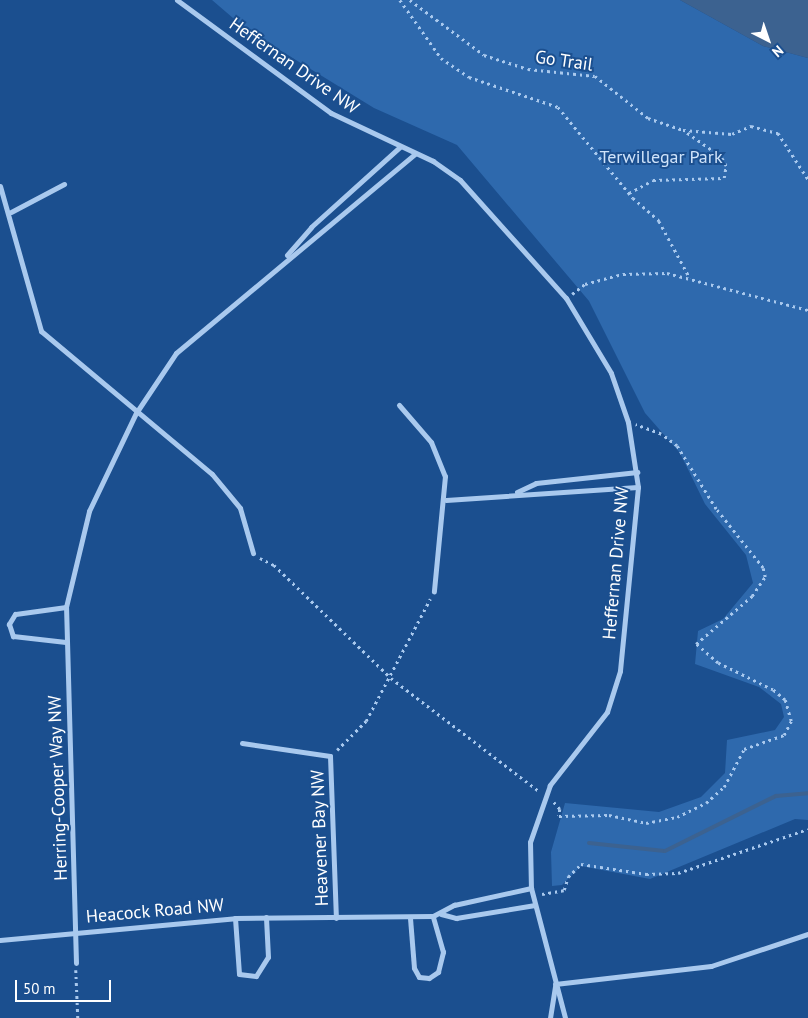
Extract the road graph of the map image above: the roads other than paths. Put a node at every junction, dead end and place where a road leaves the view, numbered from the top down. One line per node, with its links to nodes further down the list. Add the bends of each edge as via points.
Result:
1 (177, 0): 2 (street, Heffernan Drive NW, via 313,102)
2 (400, 147): 3 (street, Heffernan Drive NW); 7 (street, Herring-Cooper Way NW, via 311,227)
3 (415, 154): 7 (street, Herring-Cooper Way NW, via 324,231); 10 (street, Heffernan Drive NW, via 460,180 566,298 600,351 628,422)
4 (64, 184): 6 (street)
5 (0, 186): 6 (street)
6 (11, 212): 9 (street, via 41,331)
7 (282, 261): 9 (street, Herring-Cooper Way NW, via 176,353)
8 (399, 405): 13 (street, via 436,451 446,476)
9 (136, 413): 14 (street, via 212,474 240,508); 16 (street, Herring-Cooper Way NW, via 88,511)
10 (637, 472): 11 (street, Heffernan Drive NW); 12 (street, via 536,483)
11 (638, 487): 12 (street, via 538,497); 19 (street, Heffernan Drive NW, via 618,683 606,712 565,762 545,796 530,842)
12 (517, 493): 13 (street)
13 (446, 500): 15 (street)
14 (252, 553)
15 (434, 591)
16 (66, 607): 17 (street, Herring-Cooper Way NW); 17 (street, via 15,614 9,624 14,636)
17 (66, 642): 27 (street, Herring-Cooper Way NW)
18 (242, 743): 25 (street, Heavener Bay NW, via 330,756)
19 (531, 888): 20 (street, Heffernan Drive NW); 21 (street, Heacock Road NW, via 454,905)
20 (535, 905): 21 (street, Heacock Road NW, via 456,918); 31 (street, Heffernan Drive NW)
21 (441, 914): 22 (street, Heacock Road NW)
22 (433, 916): 26 (street, Heacock Road NW); 26 (street, via 443,952 438,972 429,978 419,977 414,968)
23 (266, 917): 24 (street, Heacock Road NW); 24 (street, Heacock Road NW, via 268,958 256,976 239,974); 25 (street, Heacock Road NW)
24 (234, 918): 27 (street, Heacock Road NW)
25 (336, 918): 26 (street, Heacock Road NW)
26 (410, 918)
27 (78, 932): 29 (street, Heacock Road NW); 30 (street, Heacock Road NW)
28 (808, 934): 31 (street, via 711,966)
29 (0, 940)
30 (76, 963)
31 (555, 984): 32 (street, Heffernan Drive NW); 33 (street, Heffernan Drive NW, via 565,1004)
32 (550, 1018)
33 (565, 1018)

